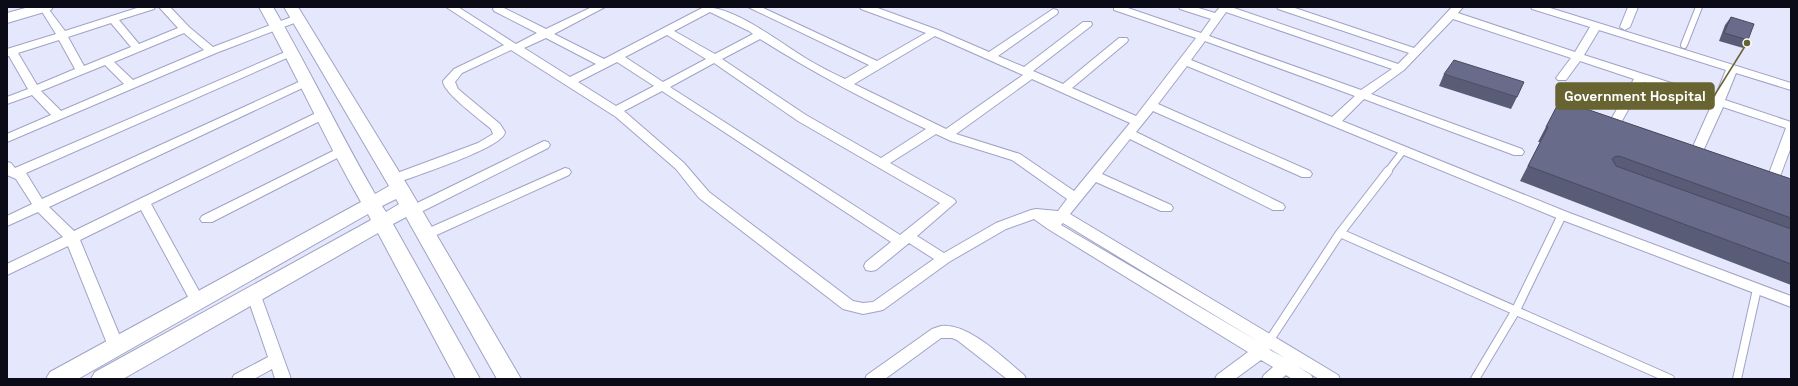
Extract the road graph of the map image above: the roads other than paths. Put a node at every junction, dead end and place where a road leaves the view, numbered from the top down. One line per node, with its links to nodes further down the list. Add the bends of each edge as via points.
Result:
1 (150, 7): 22 (street)
2 (164, 7): 27 (street)
3 (266, 7): 24 (main road)
4 (451, 7): 36 (street)
5 (600, 7): 30 (street)
6 (753, 7): 49 (street)
7 (865, 7): 29 (street)
8 (1184, 7): 17 (street)
9 (1282, 7): 41 (street)
10 (1536, 7): 25 (street)
11 (1558, 7): 26 (street)
12 (1633, 7): 26 (street)
13 (1699, 7): 35 (lane)
14 (45, 8): 21 (main road); 32 (street)
15 (1118, 8): 33 (street)
16 (498, 10): 30 (street)
17 (1222, 11): 33 (street); 50 (street)
18 (1455, 11): 41 (street); 44 (street)
19 (294, 12): 24 (street); 92 (main road, via 332,71)
20 (1053, 12): 43 (street)
21 (7, 18)
22 (113, 19): 32 (street); 37 (street)
23 (1087, 24): 53 (street)
24 (278, 26): 38 (street); 40 (main road)
25 (1596, 26): 44 (street); 51 (street)
26 (1625, 27): 35 (street)
27 (185, 29): 37 (street); 38 (street)
28 (667, 31): 31 (street, via 710,8); 42 (street); 46 (street)
29 (934, 32): 43 (street); 49 (street)
30 (546, 33): 36 (street); 48 (street)
31 (761, 34): 46 (street); 59 (street, via 804,62)
32 (62, 35): 39 (street); 52 (street)
33 (1203, 36): 47 (street); 65 (street)
34 (1124, 40): 63 (street)
35 (1684, 45): 55 (street)
36 (514, 46): 58 (street); 92 (street, via 458,71 448,81 454,91 496,127 499,135)
37 (137, 48): 45 (street)
38 (212, 51): 60 (street)
39 (10, 52): 64 (street)
40 (292, 52): 57 (main road); 89 (street)
41 (1416, 52): 50 (street)
42 (617, 57): 48 (street); 61 (street)
43 (990, 57): 53 (street)
44 (1578, 57): 54 (street); 56 (street)
45 (106, 60): 52 (street); 60 (street)
46 (715, 60): 61 (street); 86 (street, via 802,118)
47 (1184, 61): 68 (street); 73 (street)
48 (605, 64): 58 (street)
49 (878, 65): 59 (street)
50 (1400, 68): 65 (street)
51 (1733, 68): 62 (street); 67 (street)
52 (81, 70): 64 (street)
53 (1028, 73): 63 (street); 79 (street)
54 (1641, 77): 67 (street); 74 (street)
55 (1791, 77)
56 (1562, 78)
57 (307, 82): 70 (main road); 95 (street)
58 (570, 82): 69 (street)
59 (845, 84): 76 (street)
60 (130, 85): 71 (street)
61 (662, 86): 69 (street); 106 (street)
62 (1791, 87)
63 (1064, 89): 72 (street)
64 (34, 90): 66 (street); 71 (street)
65 (1361, 96): 73 (street); 85 (street)
66 (7, 101)
67 (1719, 102): 75 (street); 84 (street)
68 (1150, 105): 72 (street); 88 (street)
69 (616, 111): 107 (street, via 680,166 704,195 848,305 867,310 878,306)
70 (324, 114): 82 (main road); 94 (street)
71 (59, 116): 80 (street)
72 (1137, 121): 78 (street)
73 (1334, 122): 83 (street)
74 (1615, 123)
75 (1791, 126)
76 (935, 129): 79 (street); 86 (street)
77 (1791, 130): 91 (street)
78 (1128, 133): 90 (street); 96 (street)
79 (947, 134): 93 (street, via 1016,157)
80 (7, 138)
81 (544, 145): 92 (street)
82 (341, 151): 98 (main road); 100 (street)
83 (1403, 151): 99 (street); 103 (lane)
84 (1697, 151)
85 (1518, 152)
86 (882, 163): 106 (street, via 949,202)
87 (565, 172): 104 (street)
88 (1306, 174)
89 (12, 175): 95 (street)
90 (1094, 176): 93 (street); 97 (street)
91 (1774, 176)
92 (404, 196): 98 (main road); 104 (main road)
93 (1076, 199): 102 (street)
94 (144, 203): 105 (street); 112 (street)
95 (39, 205): 101 (street); 105 (street)
96 (1278, 207)
97 (1166, 208)
98 (377, 213): 111 (main road); 112 (main road); 123 (main road)
99 (1562, 215): 110 (street); 114 (lane)
100 (207, 219)
101 (7, 221)
102 (1057, 221): 107 (street, via 1036,214 1017,219); 116 (street)
103 (1340, 233): 114 (lane); 116 (lane)
104 (425, 235): 124 (main road)
105 (72, 238): 109 (street); 115 (street)
106 (904, 239): 107 (street); 108 (street)
107 (944, 259)
108 (871, 266)
109 (7, 270)
110 (1757, 289): 113 (street); 133 (lane)
111 (253, 293): 117 (street); 120 (main road)
112 (197, 300): 115 (main road)
113 (1791, 302)
114 (1515, 312): 131 (lane); 132 (lane)
115 (116, 346): 119 (main road)
116 (1265, 346): 118 (street); 127 (street)
117 (277, 359): 121 (street); 122 (street)
118 (1291, 362): 128 (street); 129 (street); 130 (street)
119 (58, 379)
120 (103, 379)
121 (240, 379)
122 (283, 379)
123 (468, 379)
124 (509, 379)
125 (873, 379): 126 (street, via 937,333 948,331 957,332 966,338)
126 (1018, 379)
127 (1223, 379)
128 (1270, 379)
129 (1305, 379)
130 (1332, 379)
131 (1475, 379)
132 (1670, 379)
133 (1737, 379)

